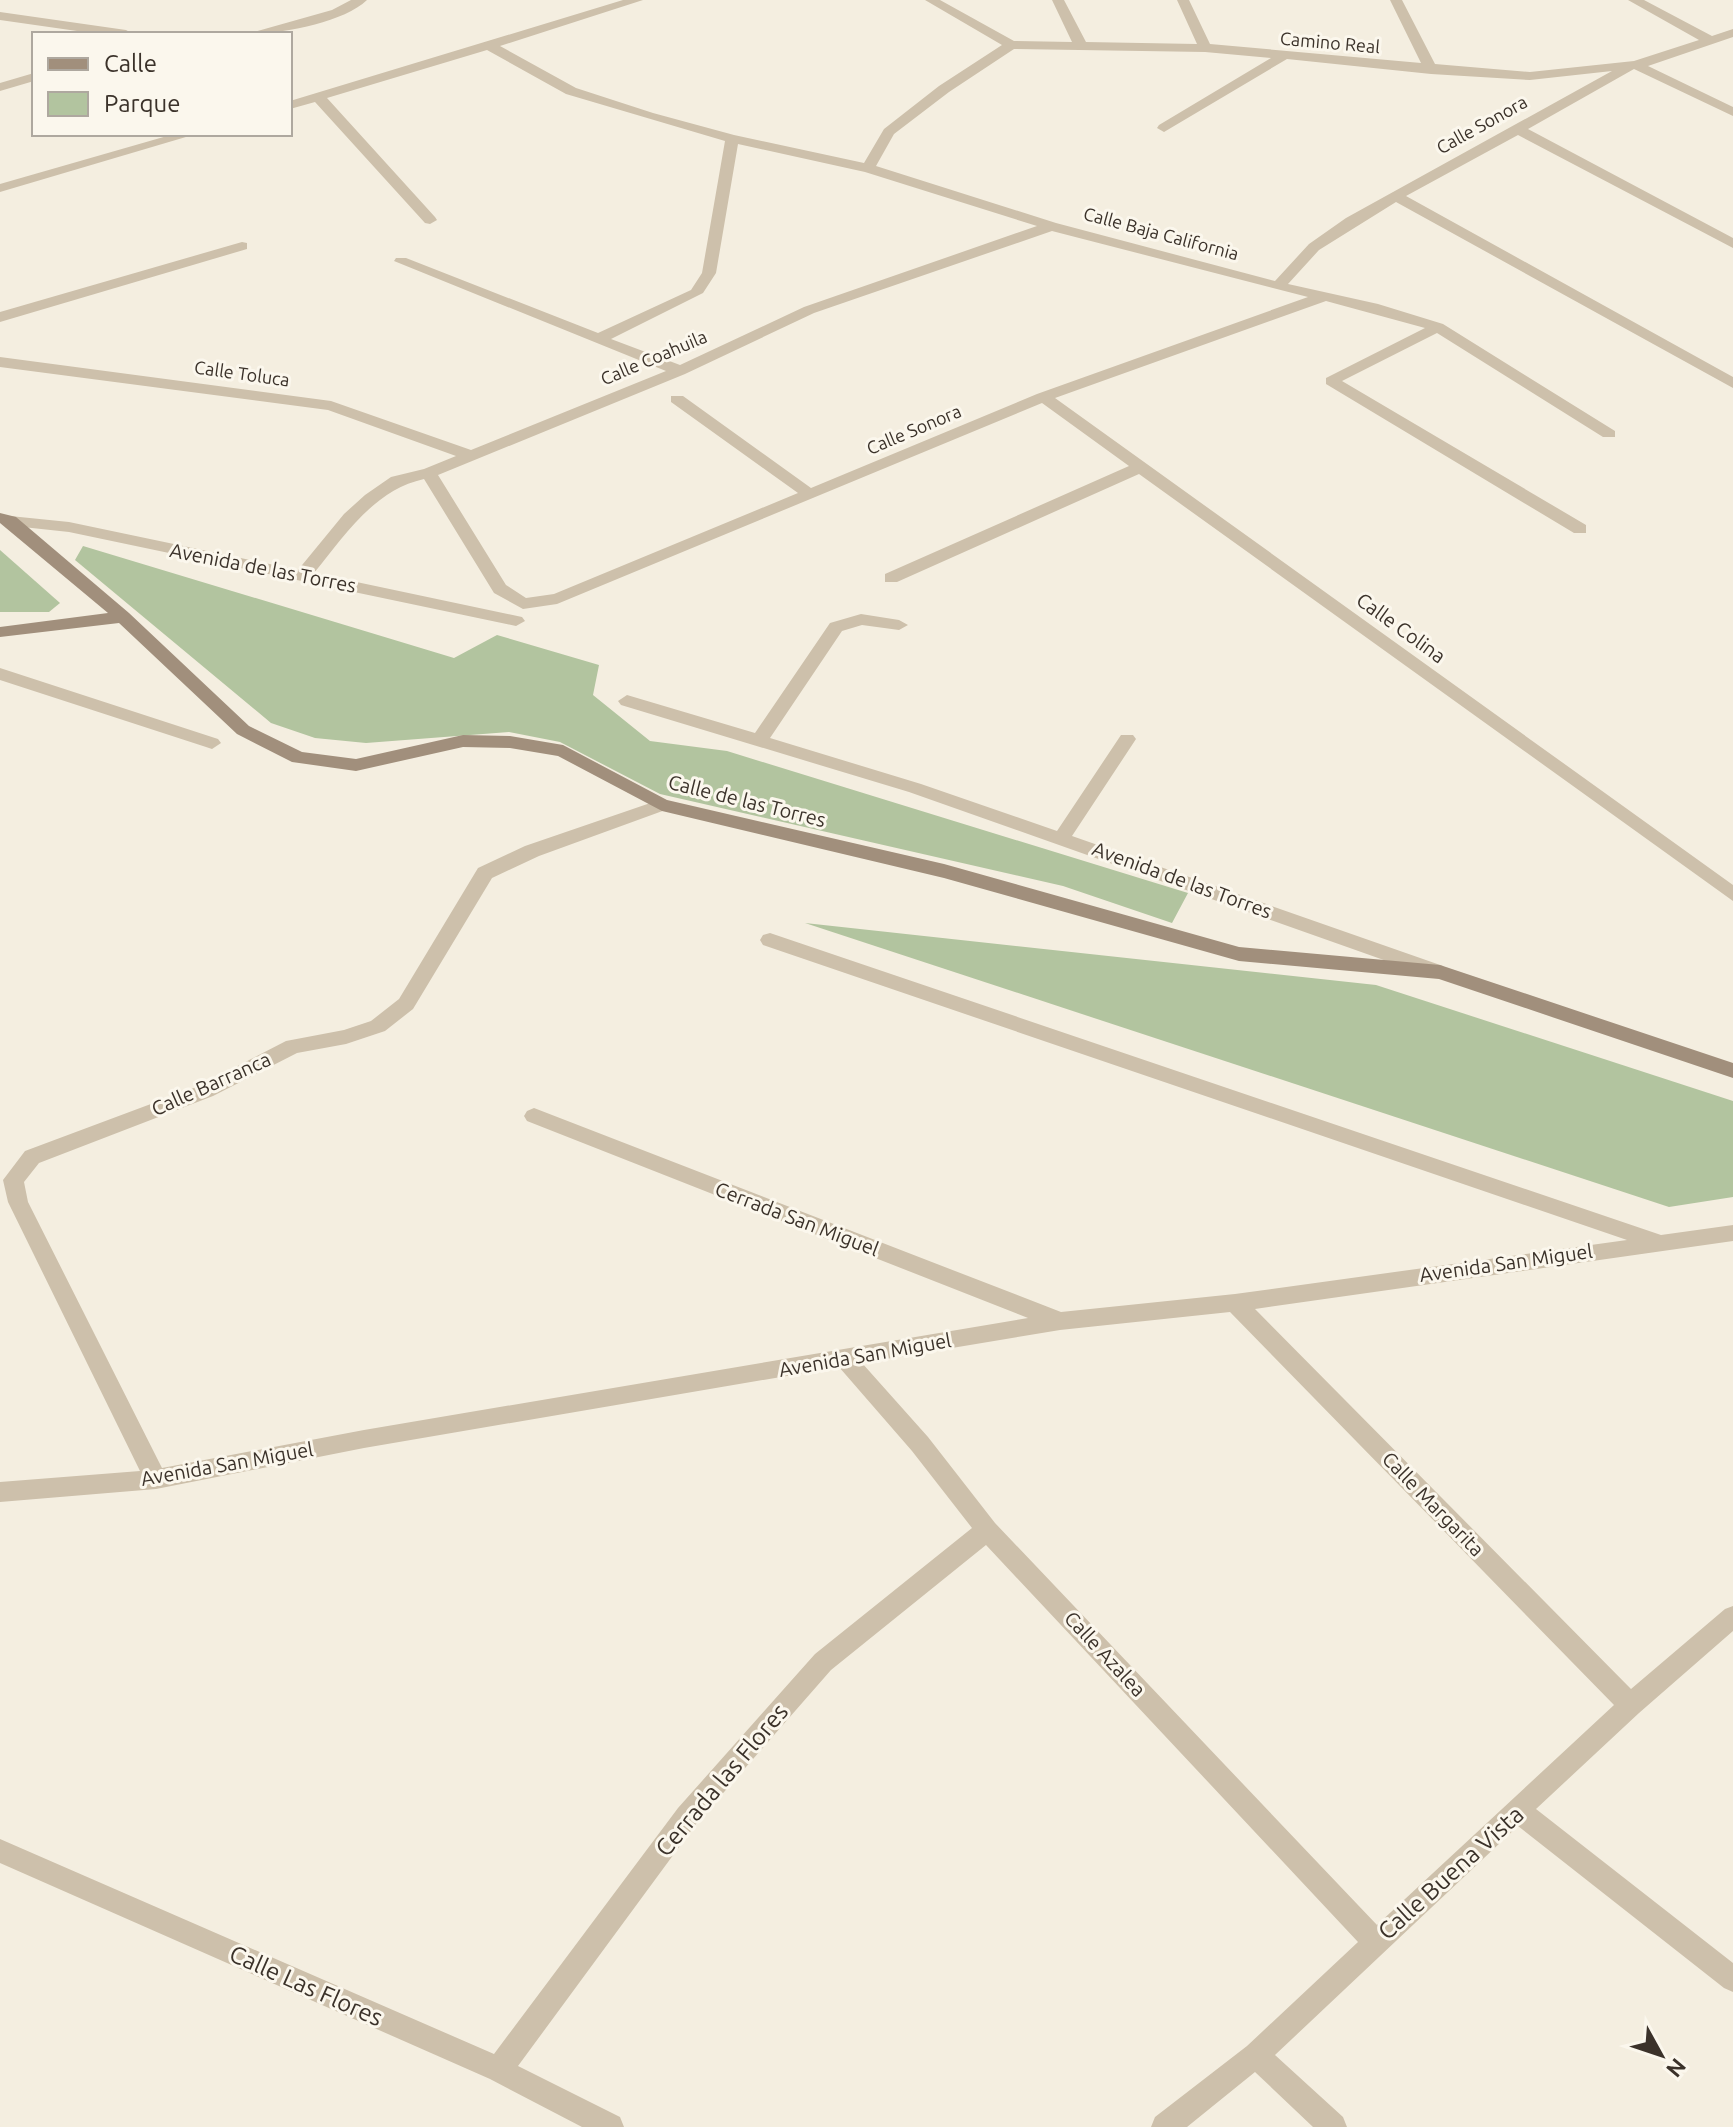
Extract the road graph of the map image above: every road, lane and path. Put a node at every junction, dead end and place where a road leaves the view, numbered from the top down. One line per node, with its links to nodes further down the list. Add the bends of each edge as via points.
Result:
1 (361, 0): 10 (street, via 337,13)
2 (637, 0): 14 (street)
3 (931, 0): 15 (street)
4 (1058, 0): 13 (street)
5 (1183, 0): 16 (street)
6 (1396, 0): 19 (street)
7 (1634, 0): 12 (street)
8 (0, 16): 9 (street)
9 (112, 32)
10 (262, 32)
11 (1733, 33): 12 (street, Camino Real)
12 (1708, 39): 18 (street, Camino Real)
13 (1080, 44): 15 (street, Camino Real); 16 (street, Camino Real)
14 (489, 45): 22 (street); 28 (street, Calle Baja California, via 571,91)
15 (1011, 45): 29 (street, via 889,132)
16 (1205, 48): 17 (street, Camino Real)
17 (1282, 57): 19 (street, Camino Real); 25 (street)
18 (1636, 65): 19 (street, Camino Real, via 1530,76); 24 (street); 26 (street, Calle Sonora)
19 (1431, 70)
20 (32, 78): 21 (street)
21 (0, 87)
22 (318, 97): 23 (street); 32 (street)
23 (292, 104)
24 (1733, 112)
25 (1164, 128)
26 (1516, 128): 31 (street, Calle Sonora); 34 (street)
27 (182, 136): 30 (street)
28 (732, 139): 29 (street, Calle Baja California); 41 (street, via 709,273 696,293)
29 (868, 168): 33 (street, Calle Baja California)
30 (0, 188)
31 (1395, 196): 37 (street, Calle Sonora, via 1314,247); 44 (street)
32 (430, 220)
33 (1051, 226): 37 (street, Calle Baja California); 43 (street, Calle Coahuila, via 809,310)
34 (1733, 244)
35 (242, 246): 39 (street)
36 (401, 261): 41 (street)
37 (1278, 286): 38 (street, Calle Baja California)
38 (1323, 297): 40 (street, Calle Baja California); 45 (street, Calle Sonora)
39 (0, 317)
40 (1438, 327): 47 (street, Calle Baja California); 53 (street, via 1331,381)
41 (598, 339): 43 (street)
42 (0, 362): 48 (street, Calle Toluca, via 331,406)
43 (680, 371): 48 (street, Calle Coahuila)
44 (1733, 383)
45 (1043, 397): 49 (street, Calle Colina); 51 (street, Calle Sonora)
46 (677, 399): 51 (street)
47 (1609, 434)
48 (471, 456): 50 (street, Calle Coahuila)
49 (1141, 467): 55 (street); 67 (street, Calle Colina)
50 (429, 473): 51 (street, Calle Sonora, via 500,589 523,604 557,599); 54 (street, Calle Coahuila, via 397,480 371,498)
51 (811, 495)
52 (5, 520): 54 (street, Avenida de las Torres, via 69,527); 56 (street, Avenida de las Torres)
53 (1580, 529)
54 (304, 574): 57 (street, Avenida de las Torres)
55 (891, 578)
56 (123, 617): 59 (street); 65 (street, Calle de las Torres, via 243,730 298,758 356,765 463,741 510,742 563,751)
57 (516, 621)
58 (899, 625): 63 (street, via 861,619 836,627)
59 (0, 632)
60 (0, 674): 64 (street)
61 (627, 701): 63 (street, Avenida de las Torres)
62 (1127, 739): 66 (street)
63 (758, 742): 66 (street, Avenida de las Torres)
64 (212, 743)
65 (662, 805): 69 (street, Calle de las Torres, via 944,871 1239,954); 77 (street, Calle Barranca, via 485,873 406,1004 378,1026 293,1046 206,1091 32,1157 13,1180 18,1202)
66 (1062, 838): 69 (street, Avenida de las Torres)
67 (1733, 894)
68 (770, 940): 73 (street)
69 (1440, 972): 70 (street, Avenida de las Torres)
70 (1733, 1071)
71 (534, 1116): 75 (street, Cerrada San Miguel)
72 (1733, 1233): 73 (street, Avenida San Miguel)
73 (1657, 1241): 74 (street, Avenida San Miguel)
74 (1235, 1303): 75 (street, Avenida San Miguel); 81 (street, Calle Margarita)
75 (1060, 1321): 76 (street, Avenida San Miguel)
76 (844, 1358): 77 (street, Avenida San Miguel); 79 (street, Calle Azalea)
77 (156, 1479): 78 (street, Avenida San Miguel)
78 (0, 1492)
79 (987, 1530): 84 (street, Calle Azalea); 87 (street, Cerrada las Flores, via 823,1662 687,1816)
80 (1733, 1616): 81 (street, Calle Buena Vista)
81 (1630, 1705): 82 (street, Calle Buena Vista)
82 (1520, 1812): 84 (street, Calle Buena Vista); 85 (street)
83 (0, 1851): 87 (street, Calle Las Flores)
84 (1375, 1941): 86 (street, Calle Buena Vista)
85 (1733, 1979)
86 (1256, 2055): 89 (street, Calle Buena Vista); 90 (street)
87 (499, 2070): 88 (street, Calle Las Flores)
88 (610, 2127)
89 (1165, 2127)
90 (1333, 2127)

